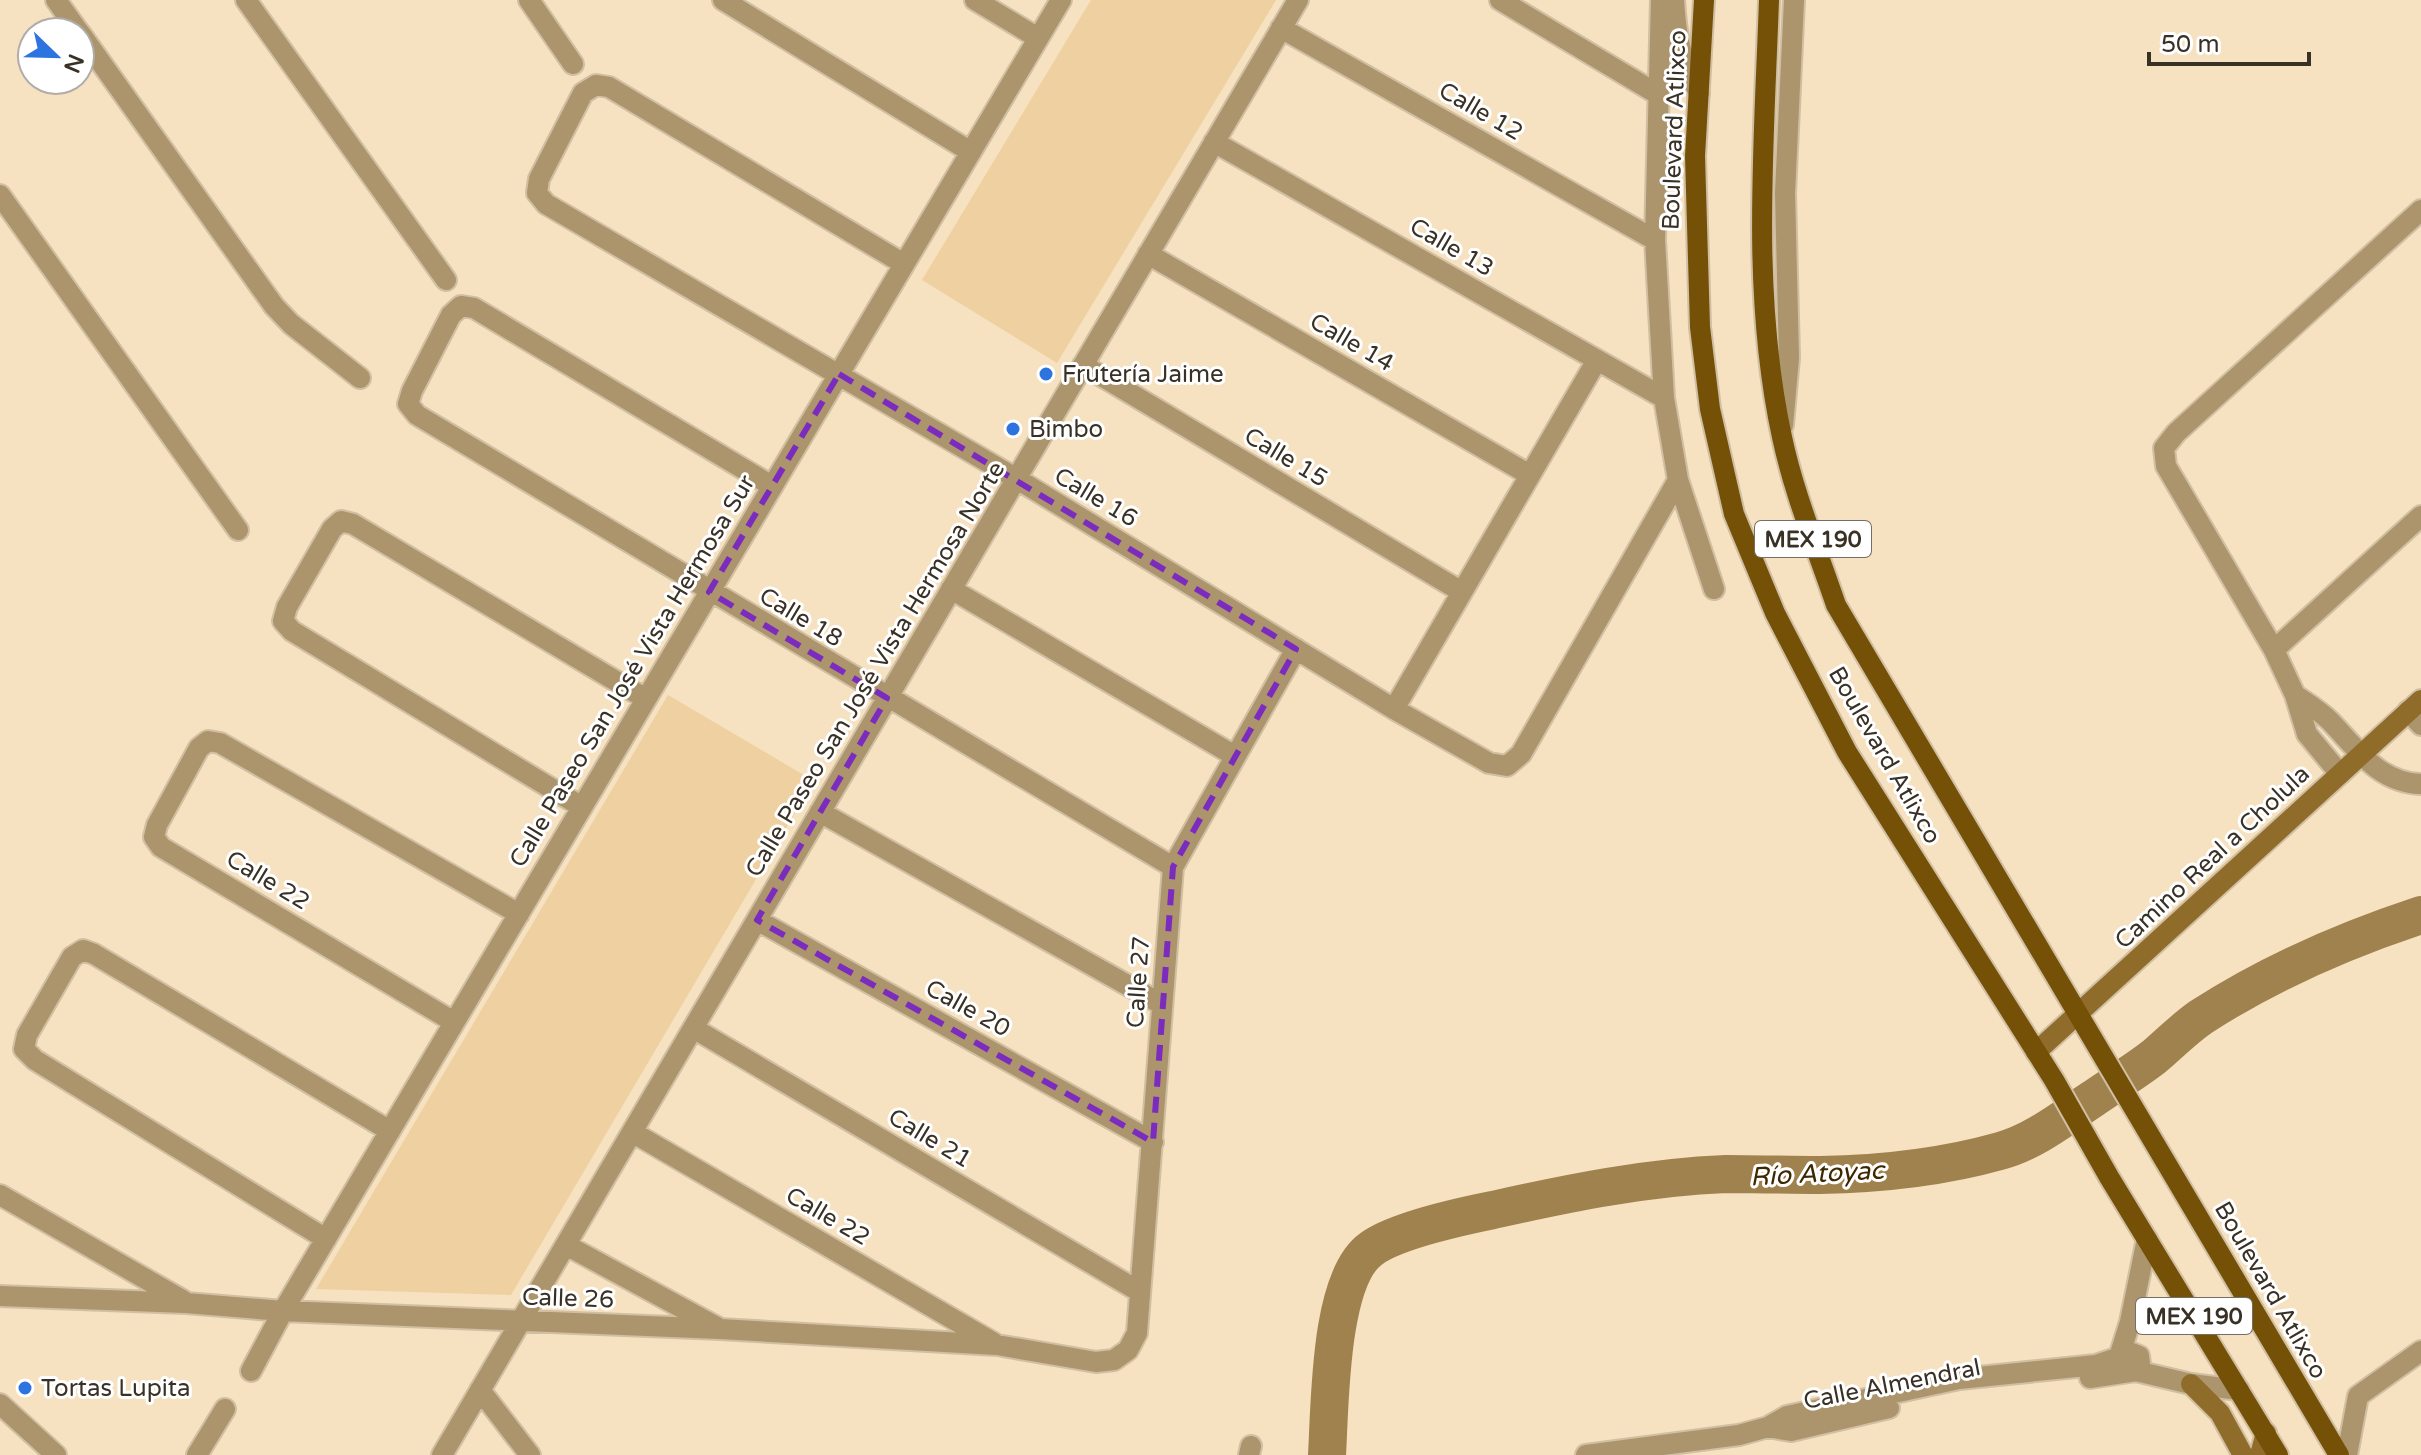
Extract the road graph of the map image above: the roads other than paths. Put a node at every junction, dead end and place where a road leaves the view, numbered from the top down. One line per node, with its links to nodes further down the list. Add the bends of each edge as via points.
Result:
1 (246, 0): 26 (street)
2 (529, 0): 16 (street)
3 (723, 0): 20 (street)
4 (975, 0): 14 (street)
5 (1061, 0): 14 (street, Calle Paseo San José Vista Hermosa Sur)
6 (1298, 0): 13 (street, Calle Paseo San José Vista Hermosa Norte)
7 (1500, 0): 18 (street)
8 (1661, 0): 18 (street)
9 (1674, 0): 17 (street, via 1679,48)
10 (1704, 0): 17 (main road, Boulevard Atlixco / MEX 190)
11 (1769, 0): 32 (main road, Boulevard Atlixco / MEX 190, via 1761,253 1772,386)
12 (1794, 0): 32 (street, via 1785,193 1789,358)
13 (1281, 28): 19 (street, Calle Paseo San José Vista Hermosa Norte); 23 (street, Calle 12)
14 (1038, 38): 20 (street, Calle Paseo San José Vista Hermosa Sur)
15 (96, 56): 30 (street, via 274,306)
16 (573, 64)
17 (1699, 93): 63 (main road, Boulevard Atlixco / MEX 190, via 1695,210 1700,327 1710,409 1734,514 1775,613 1847,752)
18 (1659, 95): 23 (street)
19 (1214, 142): 24 (street, Calle Paseo San José Vista Hermosa Norte); 27 (street, Calle 13)
20 (971, 152): 25 (street, Calle Paseo San José Vista Hermosa Sur)
21 (0, 195): 38 (street)
22 (2421, 210): 44 (street, via 2164,448 2166,466)
23 (1655, 240): 31 (street)
24 (1148, 254): 28 (street, Calle Paseo San José Vista Hermosa Norte); 33 (street, Calle 14)
25 (904, 264): 29 (street, Calle Paseo San José Vista Hermosa Sur); 29 (street, Calle 16, via 609,87 596,85 583,93 539,179 537,193 546,204)
26 (446, 280)
27 (1597, 360): 31 (street, Calle 13); 33 (street)
28 (1083, 365): 34 (street, Calle Paseo San José Vista Hermosa Norte); 42 (street, Calle 15)
29 (839, 374): 34 (street, Calle 16); 36 (street, Calle Paseo San José Vista Hermosa Sur)
30 (360, 378)
31 (1664, 398): 35 (street)
32 (1782, 437): 60 (main road, Boulevard Atlixco / MEX 190, via 1836,605)
33 (1530, 475): 42 (street)
34 (1017, 479): 39 (street, Calle Paseo San José Vista Hermosa Norte); 43 (street, Calle 16)
35 (1678, 480): 40 (street); 48 (street, Calle 16, via 1521,754 1507,766 1489,763)
36 (772, 486): 41 (street, Calle Paseo San José Vista Hermosa Sur); 41 (street, Calle 18, via 474,308 461,306 451,315 412,391 408,404 417,415)
37 (2421, 516): 44 (street)
38 (238, 530)
39 (951, 589): 46 (street, Calle Paseo San José Vista Hermosa Norte); 51 (street)
40 (1714, 589)
41 (709, 592): 46 (street, Calle 18); 47 (street, Calle Paseo San José Vista Hermosa Sur)
42 (1462, 592): 48 (street)
43 (1296, 649): 48 (street, Calle 16); 51 (street, Calle 27)
44 (2274, 650): 45 (street)
45 (2295, 695): 50 (street, via 2328,719); 52 (street, via 2307,734)
46 (887, 698): 55 (street, Calle Paseo San José Vista Hermosa Norte); 56 (street, Calle 18)
47 (646, 699): 54 (street, Calle Paseo San José Vista Hermosa Sur); 54 (street, via 353,524 341,521 332,529 283,621)
48 (1394, 709)
49 (2417, 712): 50 (main road, Camino Real a Cholula)
50 (2360, 755): 52 (main road, Camino Real a Cholula); 53 (street, via 2392,779)
51 (1235, 756): 56 (street, Calle 27)
52 (2340, 774): 60 (main road, Camino Real a Cholula)
53 (2421, 784)
54 (582, 807): 57 (street, Calle Paseo San José Vista Hermosa Sur)
55 (820, 812): 58 (street, Calle Paseo San José Vista Hermosa Norte); 59 (street)
56 (1173, 867): 59 (street, Calle 27)
57 (519, 914): 61 (street, Calle Paseo San José Vista Hermosa Sur); 61 (street, Calle 22, via 220,743 208,741 199,748 157,825 154,837 161,847)
58 (757, 920): 62 (street, Calle Paseo San José Vista Hermosa Norte); 66 (street, Calle 20)
59 (1161, 1004): 66 (street, Calle 27)
60 (2079, 1014): 63 (main road, Camino Real a Cholula); 100 (main road, Boulevard Atlixco / MEX 190)
61 (454, 1022): 64 (street, Calle Paseo San José Vista Hermosa Sur)
62 (693, 1028): 65 (street, Calle Paseo San José Vista Hermosa Norte); 71 (street, Calle 21)
63 (2036, 1052): 69 (main road, Boulevard Atlixco / MEX 190)
64 (390, 1131): 68 (street, Calle Paseo San José Vista Hermosa Sur); 68 (street, via 94,954 83,950 72,957 24,1049)
65 (632, 1132): 70 (street, Calle Paseo San José Vista Hermosa Norte); 77 (street, Calle 22)
66 (1153, 1142): 71 (street, Calle 27)
67 (0, 1195): 73 (street)
68 (326, 1239): 74 (street, Calle Paseo San José Vista Hermosa Sur)
69 (2147, 1239): 80 (street); 85 (main road, Boulevard Atlixco / MEX 190)
70 (566, 1245): 75 (street, Calle Paseo San José Vista Hermosa Norte); 76 (street)
71 (1140, 1292): 78 (street, Calle 27, via 1137,1333)
72 (0, 1296): 73 (street, Calle 26)
73 (186, 1303): 74 (street, Calle 26)
74 (283, 1311): 75 (street, Calle 26); 81 (street, Calle Paseo San José Vista Hermosa Sur)
75 (520, 1322): 76 (street, Calle 26); 84 (street, Calle Paseo San José Vista Hermosa Norte)
76 (720, 1329): 77 (street, Calle 26)
77 (997, 1345): 78 (street, Calle 26, via 1096,1362 1114,1360)
78 (1128, 1350)
79 (2421, 1351): 101 (street, via 2358,1396)
80 (2119, 1357): 82 (street, via 2139,1356); 88 (street, Calle Almendral, via 2096,1365 1932,1385 1787,1416)
81 (251, 1371)
82 (2136, 1371): 83 (street, Calle Almendral); 88 (street, Calle Almendral, via 1944,1395 1791,1431)
83 (2191, 1384): 85 (street, Calle Almendral); 97 (main road, via 2220,1413)
84 (480, 1390): 93 (street, Calle Paseo San José Vista Hermosa Norte); 94 (street)
85 (2239, 1390): 89 (main road, Boulevard Atlixco / MEX 190)
86 (0, 1404): 91 (street)
87 (225, 1409): 92 (street)
88 (1768, 1427): 90 (street)
89 (2266, 1433): 98 (main road); 99 (main road, Boulevard Atlixco / MEX 190)
90 (1739, 1435): 95 (street); 96 (street)
91 (56, 1455)
92 (197, 1455)
93 (442, 1455)
94 (530, 1455)
95 (1586, 1455)
96 (1723, 1455)
97 (2243, 1455)
98 (2260, 1455)
99 (2278, 1455)
100 (2339, 1455)
101 (2347, 1455)

